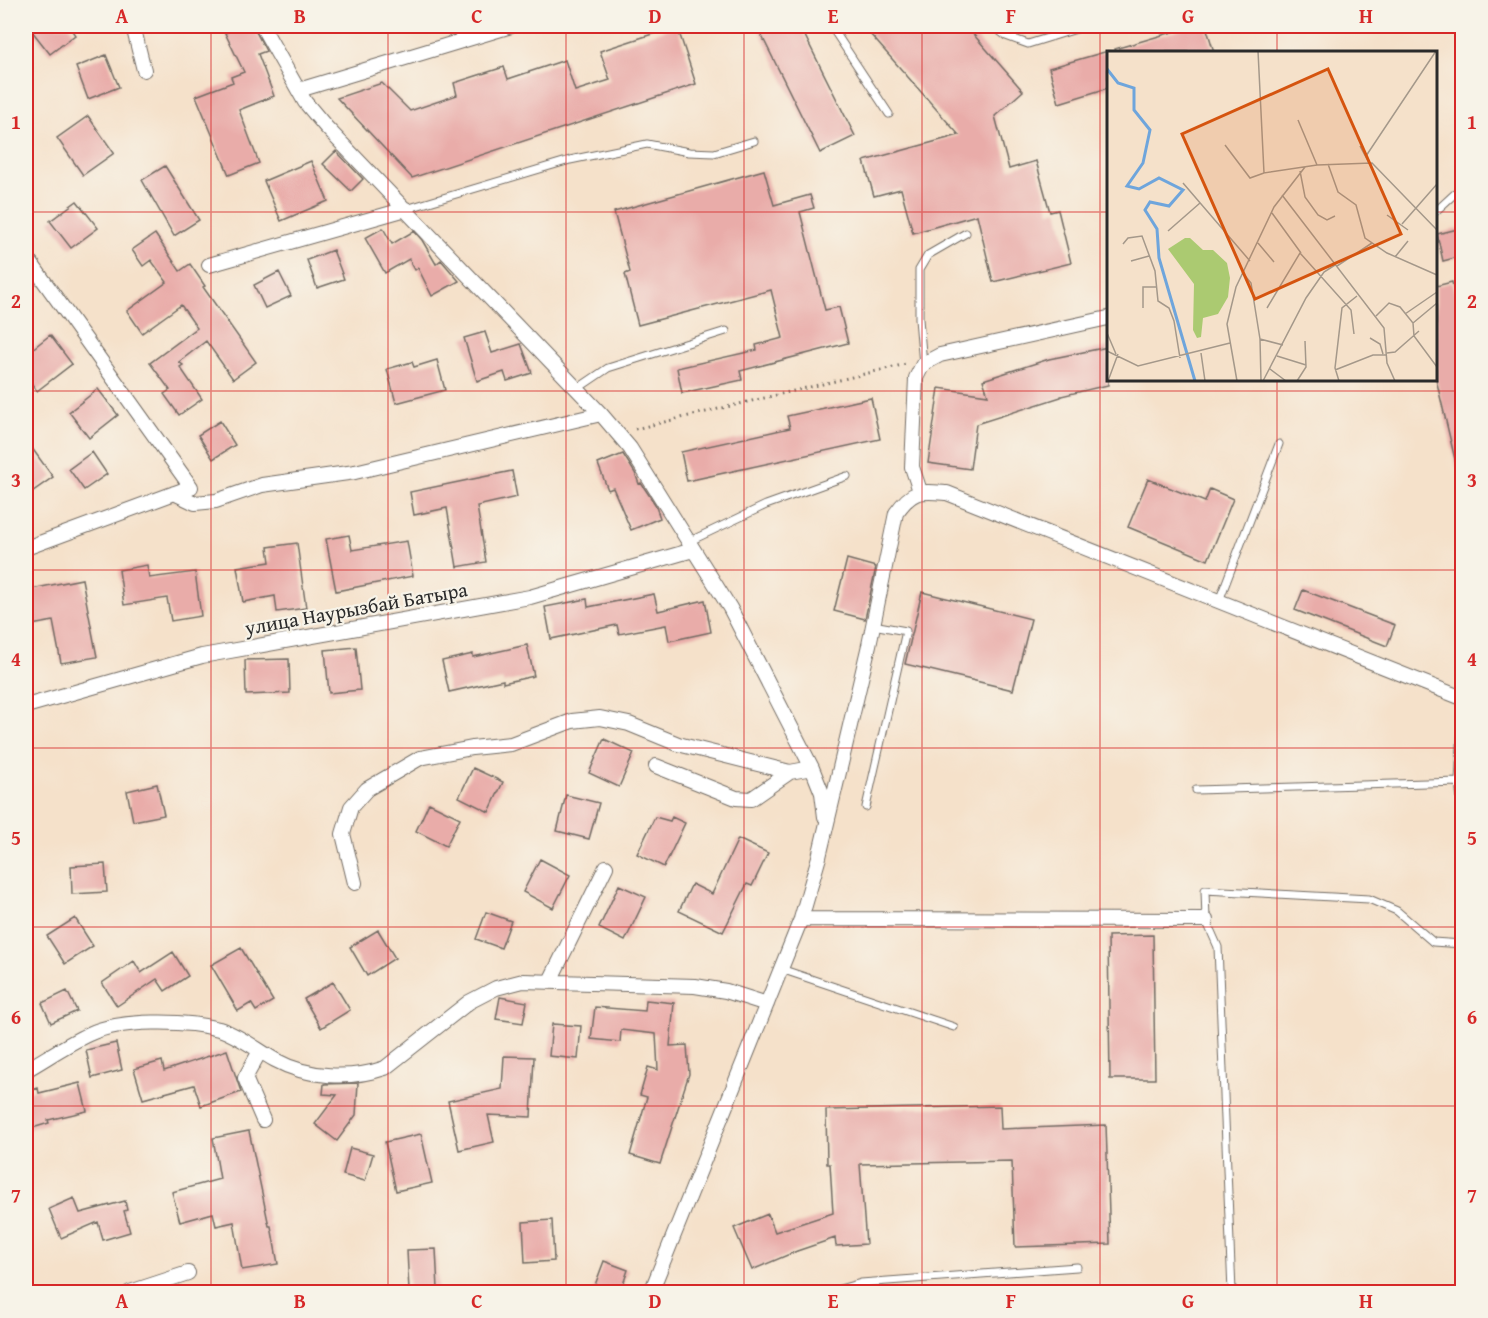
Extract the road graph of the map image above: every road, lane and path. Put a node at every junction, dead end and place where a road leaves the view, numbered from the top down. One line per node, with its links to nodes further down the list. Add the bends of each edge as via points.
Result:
1 (133, 26): 7 (street)
2 (262, 26): 8 (street)
3 (511, 26): 8 (street)
4 (831, 26): 9 (lane)
5 (993, 26): 6 (lane, via 1028,44)
6 (1086, 26)
7 (144, 70)
8 (299, 90): 12 (street, via 326,127)
9 (889, 114)
10 (754, 141): 12 (lane, via 714,153 647,144 570,160)
11 (1462, 187): 13 (lane)
12 (406, 209): 16 (street); 20 (street)
13 (1437, 210)
14 (966, 233): 19 (lane, via 928,255 919,270)
15 (26, 256): 26 (street, via 191,487)
16 (209, 265)
17 (1107, 318): 19 (street, via 940,355)
18 (726, 331): 20 (lane, via 608,368)
19 (923, 364): 22 (path, via 902,364 633,430); 25 (street, via 916,378 912,467)
20 (577, 389): 21 (street)
21 (601, 414): 22 (street); 26 (street, via 355,472 262,485 216,501 195,503)
22 (621, 437): 27 (street)
23 (1279, 444): 29 (lane)
24 (847, 476): 27 (lane, via 766,505)
25 (920, 491): 29 (street, via 947,493); 30 (street, via 906,498 896,513)
26 (174, 493): 28 (street)
27 (691, 546): 32 (street, улица Наурызбай Батыра, via 530,597 202,656); 35 (street, via 729,608)
28 (26, 548)
29 (1219, 601): 31 (street)
30 (873, 625): 39 (lane, via 906,631); 41 (street)
31 (1462, 698)
32 (26, 706)
33 (1462, 725): 37 (lane)
34 (656, 766): 36 (street, via 736,798 751,799)
35 (812, 768): 36 (street); 41 (street, via 822,793)
36 (790, 772): 43 (street, via 678,744 629,724 600,718 572,721 511,744 420,758 367,789 351,807 343,834)
37 (1459, 782): 38 (lane); 40 (lane)
38 (1196, 790)
39 (866, 807)
40 (1462, 810)
41 (826, 824): 44 (street)
42 (606, 867): 48 (street)
43 (355, 883)
44 (801, 919): 45 (street); 47 (street)
45 (1206, 920): 46 (lane, via 1205,890 1369,899 1398,910 1433,942); 59 (lane, via 1218,947)
46 (1462, 944)
47 (781, 969): 49 (street); 50 (lane)
48 (550, 981): 49 (street, via 696,986); 51 (street, via 523,981 496,988 469,1002 385,1068 369,1073 326,1075 298,1070)
49 (767, 1004): 57 (street)
50 (954, 1027)
51 (260, 1051): 52 (street, via 219,1029 162,1021 114,1026 91,1033); 53 (street, via 245,1078)
52 (26, 1070)
53 (263, 1120)
54 (1077, 1268): 58 (lane, via 861,1283)
55 (188, 1272): 56 (street)
56 (130, 1293)
57 (651, 1293)
58 (829, 1293)
59 (1232, 1293)

